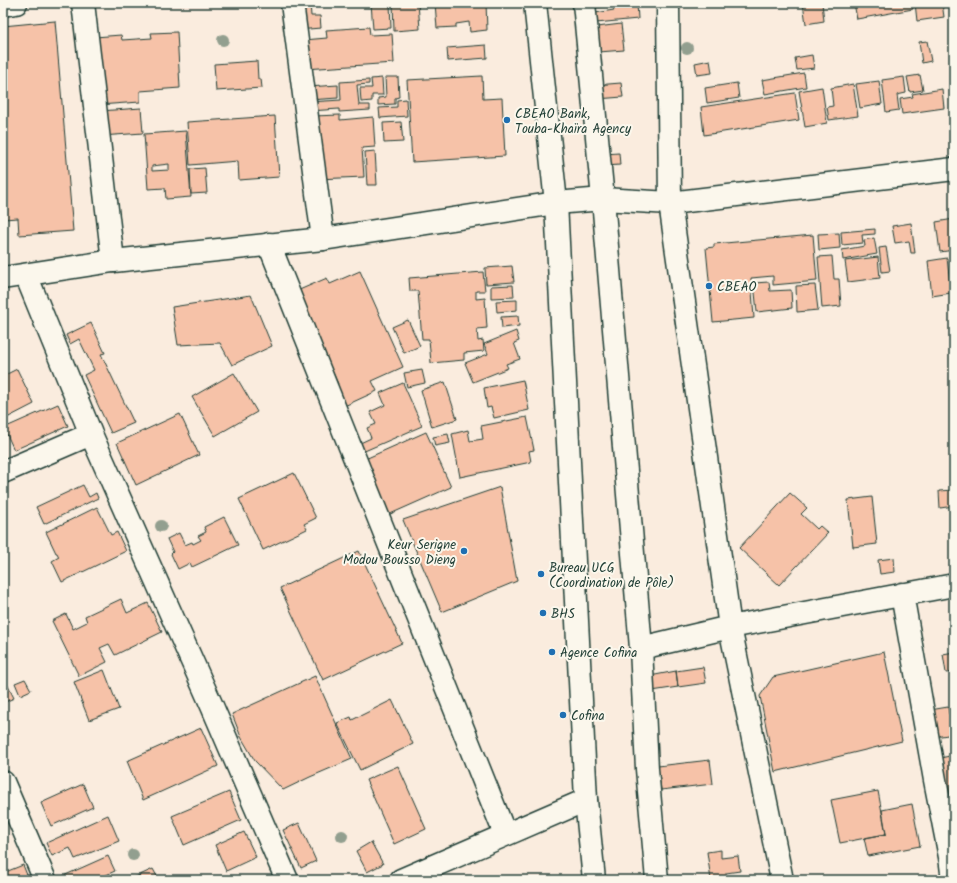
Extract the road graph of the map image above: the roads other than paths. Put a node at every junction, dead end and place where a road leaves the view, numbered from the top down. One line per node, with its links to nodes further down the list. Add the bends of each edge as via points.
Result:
1 (16, 3): 7 (street)
2 (83, 3): 14 (street)
3 (292, 3): 12 (street)
4 (535, 3): 10 (street)
5 (584, 3): 9 (street)
6 (668, 3): 11 (street)
7 (3, 5)
8 (954, 169): 11 (street)
9 (603, 198): 10 (street); 11 (street); 22 (street)
10 (556, 203): 12 (street); 24 (street)
11 (670, 203): 21 (street)
12 (323, 239): 13 (street)
13 (269, 244): 14 (street); 25 (street)
14 (113, 261): 15 (street)
15 (26, 274): 16 (street); 17 (street)
16 (3, 278)
17 (91, 434): 18 (street); 27 (street)
18 (3, 472)
19 (954, 585): 20 (street)
20 (902, 594): 21 (street); 32 (street)
21 (730, 627): 22 (street); 31 (street)
22 (641, 648): 30 (street, via 647,769)
23 (3, 782): 26 (street)
24 (586, 800): 25 (street); 29 (street)
25 (505, 834): 28 (street)
26 (46, 880)
27 (287, 880)
28 (401, 880)
29 (594, 880)
30 (657, 880)
31 (782, 880)
32 (953, 880)

